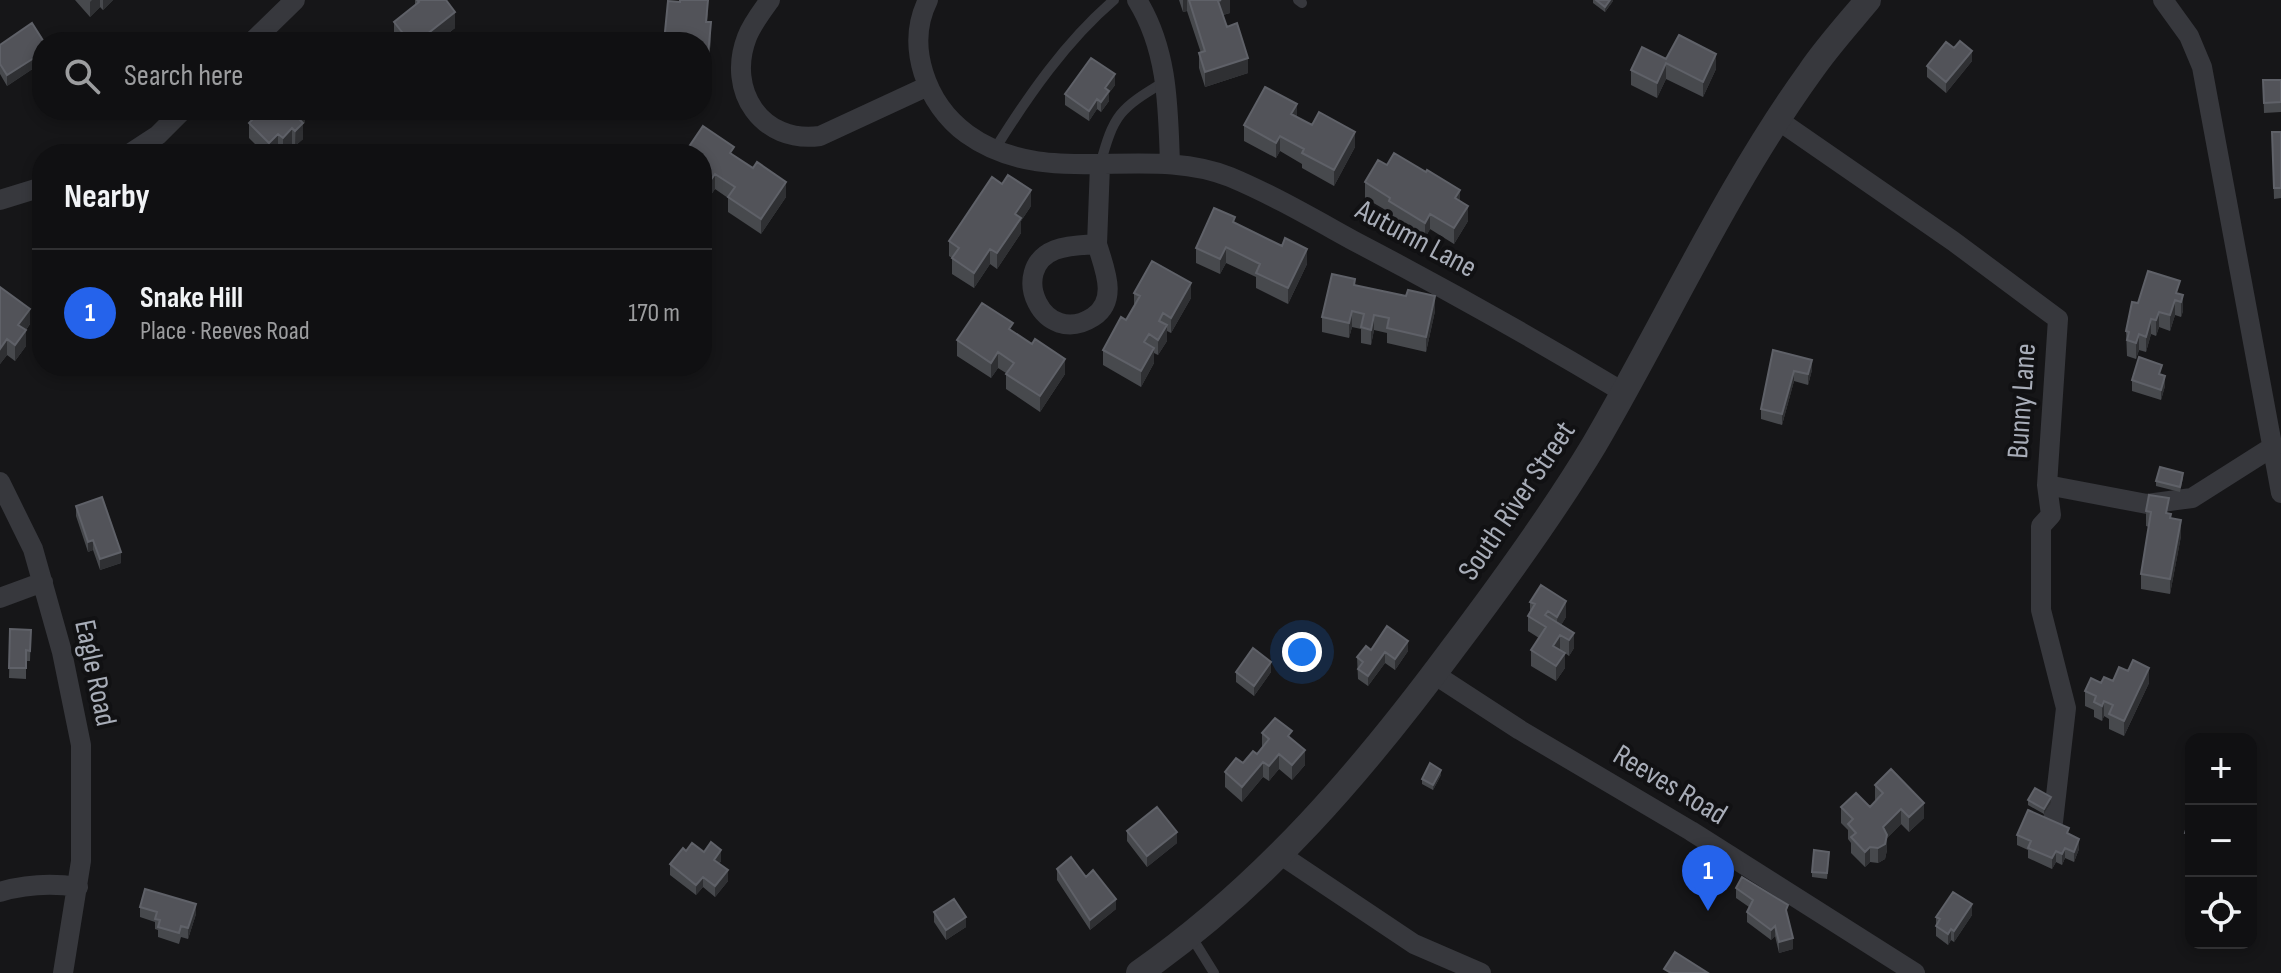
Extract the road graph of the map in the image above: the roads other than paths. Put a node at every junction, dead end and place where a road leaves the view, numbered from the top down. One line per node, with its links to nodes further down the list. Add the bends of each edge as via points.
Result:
1 (295, 0): 8 (street)
2 (770, 0): 10 (street, via 747,37 740,78 752,110 769,125 803,138 820,136)
3 (1114, 0): 14 (lane, via 1082,28)
4 (1137, 0): 9 (street, via 1156,38)
5 (1868, 0): 12 (street, South River Street)
6 (2163, 0): 21 (street, via 2184,27 2202,67)
7 (920, 3): 10 (street, Autumn Lane, via 920,67)
8 (262, 32)
9 (1165, 81): 15 (street); 16 (lane, via 1118,115)
10 (928, 86): 14 (street, Autumn Lane, via 949,118)
11 (173, 120): 13 (street)
12 (1778, 120): 20 (street, South River Street); 23 (street, Bunny Lane, via 2058,319)
13 (144, 144)
14 (995, 149): 16 (street, Autumn Lane, via 1033,162)
15 (1170, 164): 16 (street, Autumn Lane); 20 (street, Autumn Lane, via 1230,177 1273,198 1505,321)
16 (1100, 165): 19 (street)
17 (32, 190): 18 (street)
18 (0, 200)
19 (1097, 244): 19 (street, via 1052,251 1040,261 1033,275 1033,295 1041,312 1054,321 1083,323 1099,313 1108,297)
20 (1623, 392): 27 (street, South River Street, via 1563,496)
21 (2274, 446): 23 (street, via 2192,498 2147,504); 24 (street)
22 (0, 482): 25 (street, Eagle Road)
23 (2047, 485): 28 (street, Bunny Lane, via 2051,515 2041,526 2041,610 2066,708)
24 (2281, 493)
25 (43, 582): 26 (street); 30 (street, Eagle Road, via 81,745)
26 (0, 598)
27 (1434, 674): 29 (street, South River Street); 37 (street, Reeves Road)
28 (2053, 822)
29 (1281, 855): 32 (street, South River Street); 36 (street, via 1414,944)
30 (78, 887): 31 (street, via 53,883); 33 (street, Eagle Road)
31 (0, 892)
32 (1191, 936): 34 (street, South River Street); 35 (lane)
33 (63, 973)
34 (1139, 973)
35 (1214, 973)
36 (1481, 973)
37 (1915, 973)

